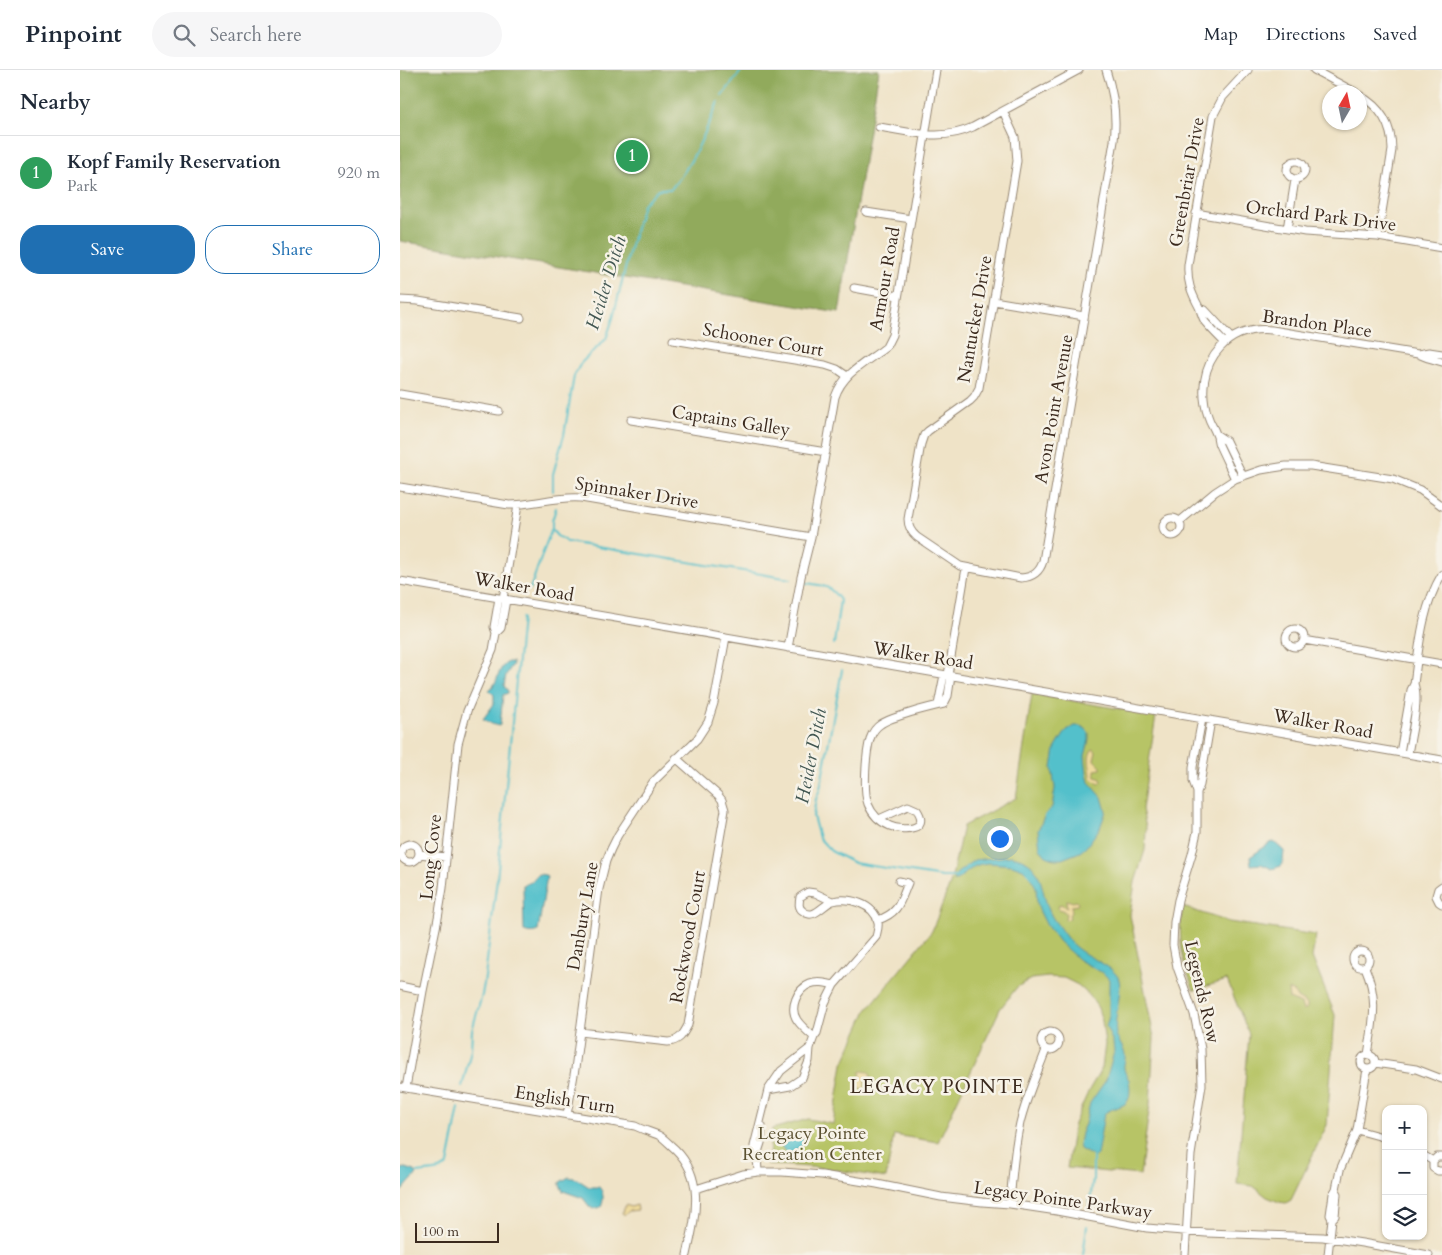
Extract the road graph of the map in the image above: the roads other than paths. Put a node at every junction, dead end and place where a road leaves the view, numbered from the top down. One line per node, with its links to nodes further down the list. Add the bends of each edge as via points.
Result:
1 (936, 70): 10 (street, Armour Road)
2 (1079, 70): 8 (street)
3 (1106, 70): 22 (street, Avon Point Avenue, via 1114,97 1115,130)
4 (1248, 70): 13 (street, Greenbriar Drive, via 1217,106 1213,116)
5 (1314, 70): 6 (street)
6 (1342, 85)
7 (1367, 100): 16 (street, via 1385,117 1392,140)
8 (1003, 111): 10 (street, via 959,133); 21 (street, Nantucket Drive, via 1015,137 1017,161)
9 (879, 127): 10 (street)
10 (926, 134): 14 (street, Armour Road)
11 (1295, 180): 15 (street)
12 (866, 212): 14 (street)
13 (1196, 213): 15 (street, Orchard Park Drive); 25 (street, Greenbriar Drive, via 1188,282 1200,309 1205,310)
14 (911, 219): 19 (street, Armour Road)
15 (1286, 229): 16 (street, Orchard Park Drive)
16 (1378, 237): 17 (street, Orchard Park Drive)
17 (1442, 248)
18 (854, 288): 19 (street)
19 (898, 296): 29 (street, Armour Road, via 892,335 886,347)
20 (400, 300): 23 (street)
21 (994, 301): 22 (street); 43 (street, Nantucket Drive, via 978,392 924,435 908,519 913,534)
22 (1084, 316): 43 (street, Avon Point Avenue, via 1042,564 1027,578)
23 (521, 318)
24 (672, 340): 29 (street, Schooner Court, via 825,365)
25 (1228, 340): 26 (street, Brandon Place, via 1252,330 1272,330); 33 (street, via 1212,359 1204,383 1206,409)
26 (1418, 354): 27 (street, Brandon Place); 28 (street, Brandon Place)
27 (1442, 354)
28 (1442, 362)
29 (847, 376): 34 (street, Armour Road, via 835,397)
30 (400, 394): 31 (street)
31 (499, 411)
32 (631, 420): 34 (street, Captains Galley)
33 (1217, 435): 35 (street, via 1226,441); 36 (street)
34 (826, 452): 42 (street, Armour Road)
35 (1243, 476): 36 (street); 39 (street, via 1286,466 1324,467 1403,482)
36 (1235, 479): 41 (street)
37 (400, 487): 38 (street, Spinnaker Drive)
38 (518, 505): 42 (street, Spinnaker Drive, via 557,498 580,498); 46 (street, Long Cove)
39 (1441, 506): 40 (street)
40 (1442, 514)
41 (1180, 521)
42 (811, 537): 49 (street, Armour Road)
43 (966, 568): 52 (street)
44 (1442, 574): 50 (street, via 1427,609)
45 (400, 581): 46 (street, Walker Road)
46 (503, 599): 47 (street, Walker Road); 63 (street, Long Cove, via 501,628 496,633 493,650 467,711 458,744)
47 (726, 637): 49 (street, Walker Road); 58 (street, Danbury Lane, via 710,716 697,739)
48 (1304, 640): 50 (street)
49 (788, 648): 52 (street, Walker Road)
50 (1418, 660): 51 (street); 53 (street)
51 (1442, 664)
52 (948, 675): 54 (street, Walker Road); 61 (street, via 944,704 881,723 870,739 866,795)
53 (1414, 684): 56 (street); 57 (street, via 1416,703)
54 (1202, 719): 55 (street, Walker Road); 60 (street, Legends Row, via 1193,767)
55 (1211, 720): 56 (street, Walker Road); 60 (street, Legends Row)
56 (1400, 753): 57 (street, Walker Road)
57 (1408, 754): 59 (street, Walker Road)
58 (676, 758): 73 (street, Danbury Lane, via 653,782 618,835 606,861 599,889); 73 (street, Rockwood Court, via 718,795 725,810 688,1025 678,1040 668,1042)
59 (1442, 760)
60 (1197, 792): 93 (street, Legends Row, via 1197,832 1178,900 1173,945 1201,1049 1202,1085 1191,1155)
61 (879, 819): 61 (street, via 887,825 906,830 916,827 920,818 917,810 908,806)
62 (419, 854): 63 (street)
63 (446, 857): 72 (street, Long Cove, via 438,918)
64 (900, 882): 68 (street, via 908,883 900,904 893,913)
65 (1442, 886): 67 (street, via 1436,896)
66 (832, 901): 68 (street, via 863,905 872,910)
67 (1442, 904)
68 (878, 920): 70 (street, via 876,937)
69 (1365, 966): 77 (street, via 1371,981 1374,1006)
70 (834, 985): 74 (street, via 824,1003); 74 (street, via 820,982 798,992 794,1015)
71 (400, 986): 72 (street)
72 (422, 991): 81 (street, Long Cove)
73 (580, 1032): 83 (street, Danbury Lane)
74 (814, 1037): 75 (street)
75 (810, 1048): 82 (street, via 781,1071); 82 (street, via 802,1078 790,1086)
76 (1046, 1050): 92 (street, via 1020,1122)
77 (1368, 1055): 78 (street); 79 (street, via 1360,1062)
78 (1375, 1063): 79 (street); 80 (street, via 1416,1069)
79 (1367, 1069): 84 (street)
80 (1442, 1078)
81 (403, 1088): 83 (street, English Turn)
82 (768, 1090): 90 (street, via 761,1120)
83 (567, 1115): 91 (street, English Turn, via 635,1126 662,1137 679,1153)
84 (1357, 1130): 85 (street); 94 (street, via 1333,1194)
85 (1382, 1137)
86 (1427, 1157): 88 (street)
87 (1442, 1157): 88 (street)
88 (1433, 1161): 89 (street, via 1433,1168)
89 (1442, 1171)
90 (758, 1172): 91 (street, Legacy Pointe Parkway); 92 (street, Legacy Pointe Parkway, via 822,1175 941,1197)
91 (696, 1189): 95 (street)
92 (1010, 1204): 93 (street, Legacy Pointe Parkway, via 1128,1225)
93 (1186, 1231): 94 (street, Legacy Pointe Parkway); 96 (street, Legends Row)
94 (1330, 1238): 97 (street); 98 (street, Legacy Pointe Parkway)
95 (687, 1255)
96 (1185, 1255)
97 (1328, 1255)
98 (1429, 1255)

